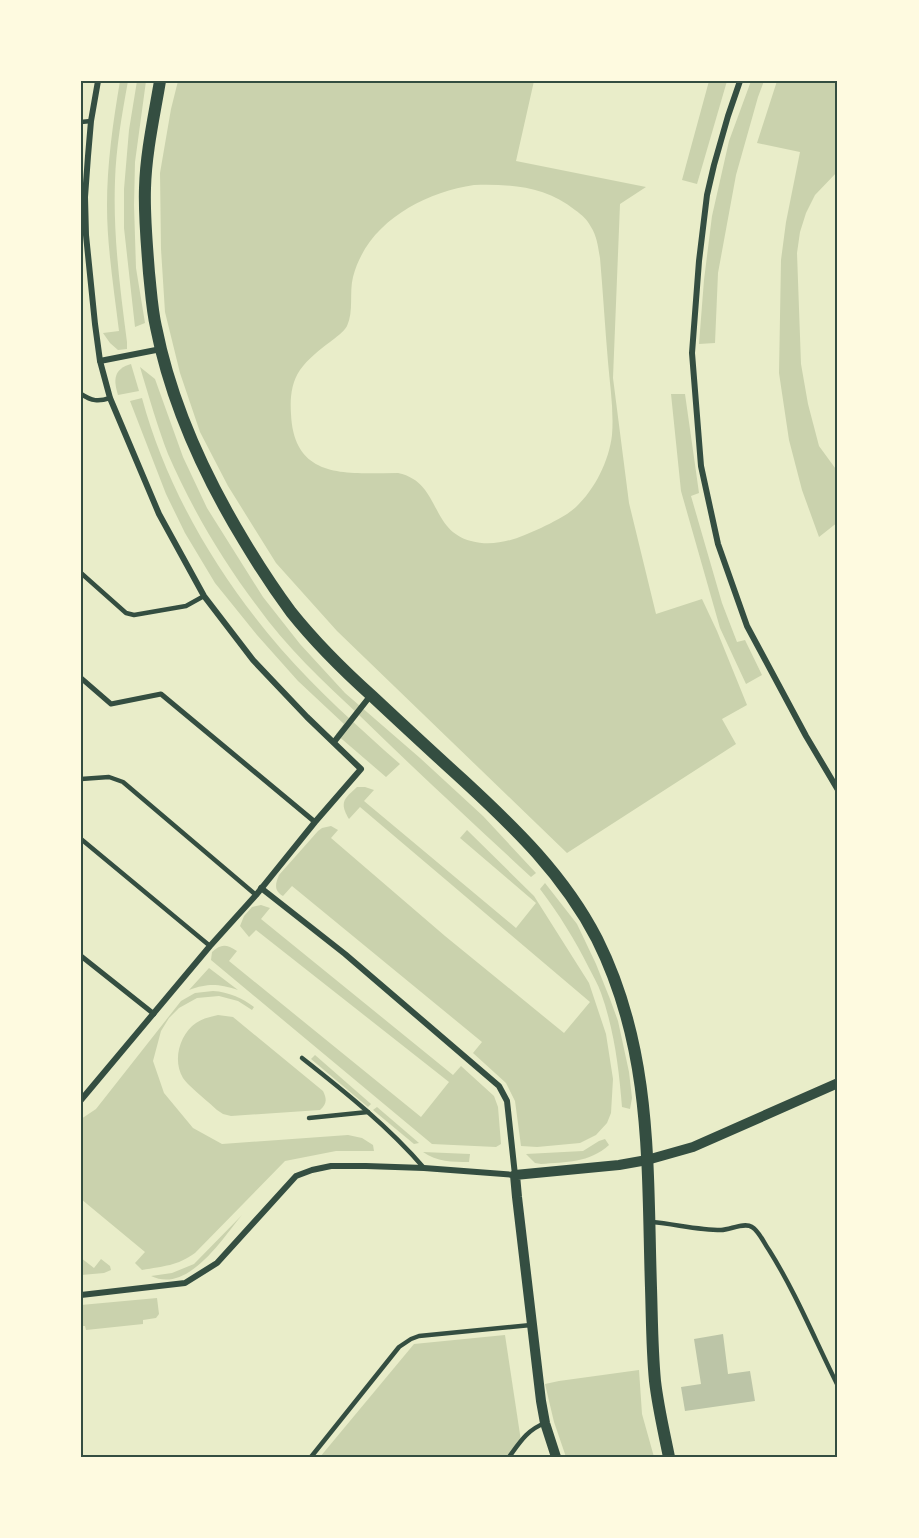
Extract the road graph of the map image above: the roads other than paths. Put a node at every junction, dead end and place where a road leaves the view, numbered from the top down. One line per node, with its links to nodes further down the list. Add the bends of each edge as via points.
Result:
1 (98, 81): 4 (street)
2 (160, 81): 6 (main road, via 145,190 151,295)
3 (740, 81): 16 (street, via 707,195 699,261 692,353 702,466 718,544 747,626)
4 (91, 121): 5 (lane); 7 (street, via 86,235)
5 (81, 122)
6 (161, 349): 7 (street); 13 (main road, via 172,389 209,477 267,579 325,651)
7 (100, 361): 9 (street)
8 (81, 394): 9 (lane, via 99,402)
9 (110, 398): 11 (street, via 159,514)
10 (81, 573): 11 (lane, via 126,613 134,615 186,606)
11 (204, 596): 14 (street, via 253,660)
12 (81, 678): 17 (street, via 111,704 160,694)
13 (371, 695): 14 (street); 29 (main road, via 514,829 567,888 596,938 628,1017 643,1098)
14 (334, 742): 17 (street, via 362,770)
15 (81, 779): 20 (lane, via 109,777 123,782)
16 (838, 790)
17 (315, 822): 19 (street)
18 (81, 840): 21 (lane)
19 (261, 888): 20 (street); 31 (street, via 499,1086 507,1101)
20 (256, 895): 21 (street)
21 (210, 946): 23 (street)
22 (81, 956): 23 (street)
23 (154, 1014): 26 (street)
24 (302, 1058): 27 (lane)
25 (838, 1083): 29 (street, via 693,1147)
26 (81, 1100)
27 (368, 1112): 28 (lane); 30 (lane)
28 (309, 1118)
29 (647, 1160): 31 (street); 32 (main road)
30 (424, 1168): 31 (street); 33 (street, via 331,1166 312,1170 296,1176 216,1263 185,1283)
31 (515, 1175): 34 (street)
32 (649, 1222): 35 (lane, via 708,1230 746,1226 755,1229 780,1268); 40 (main road, via 655,1378)
33 (81, 1295)
34 (532, 1325): 36 (street); 37 (lane, via 411,1339 399,1347)
35 (838, 1386)
36 (545, 1423): 38 (lane, via 526,1435); 39 (street)
37 (311, 1457)
38 (509, 1457)
39 (556, 1457)
40 (669, 1457)

